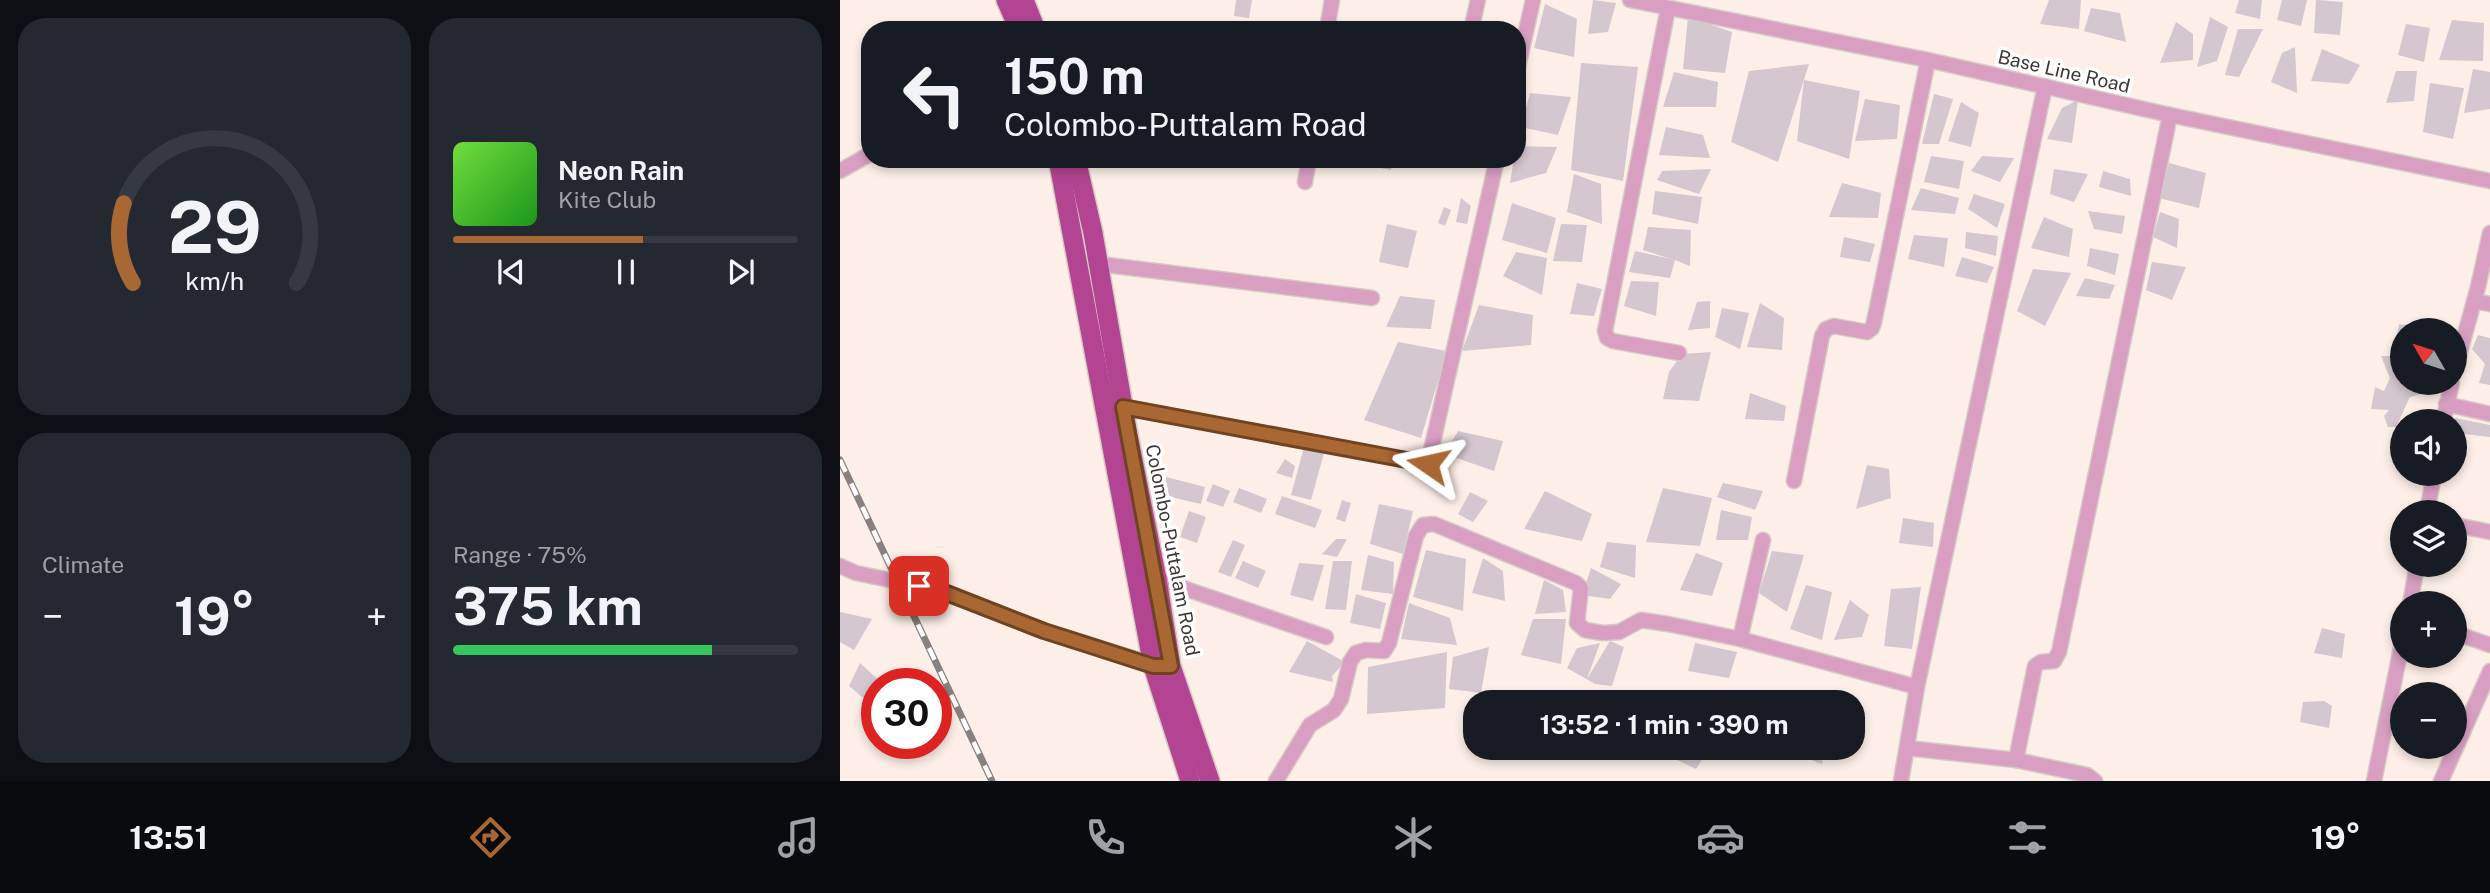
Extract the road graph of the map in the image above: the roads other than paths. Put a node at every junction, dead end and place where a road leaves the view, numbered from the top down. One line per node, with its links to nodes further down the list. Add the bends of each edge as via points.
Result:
1 (1006, 0): 8 (highway)
2 (1024, 0): 9 (highway)
3 (1332, 0): 10 (street)
4 (1478, 0): 11 (street)
5 (1533, 0): 12 (street)
6 (1630, 0): 7 (street, Base Line Road)
7 (1668, 8): 13 (street, Base Line Road); 30 (street, via 1605,331 1606,338 1613,341)
8 (1015, 21)
9 (1033, 21)
10 (1329, 21)
11 (1473, 21)
12 (1526, 31)
13 (1928, 60): 14 (street, Base Line Road); 36 (street, via 1874,322 1867,332 1834,326 1822,336)
14 (2045, 86): 15 (street, Base Line Road); 49 (street)
15 (2170, 115): 22 (street, Base Line Road); 51 (street, via 2059,652 2054,661 2035,666)
16 (861, 159): 21 (street)
17 (1060, 168): 46 (highway, Colombo-Puttalam Road)
18 (1078, 168): 25 (highway, Colombo-Puttalam Road)
19 (1307, 168): 23 (street)
20 (1495, 168): 33 (street, via 1428,464)
21 (840, 171)
22 (2490, 181)
23 (1305, 182)
24 (2490, 233): 27 (street)
25 (1099, 264): 26 (street); 33 (highway, Colombo-Puttalam Road)
26 (1372, 298)
27 (2474, 301): 28 (street); 29 (street)
28 (2490, 304)
29 (2468, 323)
30 (1679, 352)
31 (2448, 396): 32 (street)
32 (2446, 404): 34 (street); 35 (street)
33 (1123, 407): 41 (highway, Colombo-Puttalam Road)
34 (2445, 409)
35 (2490, 414)
36 (1794, 481)
37 (2467, 527): 38 (street)
38 (2490, 533)
39 (1763, 540): 44 (street)
40 (840, 565): 46 (street, via 856,573 939,590 1044,631)
41 (1157, 579): 42 (street); 46 (highway, Colombo-Puttalam Road)
42 (1326, 637)
43 (2467, 637): 45 (street)
44 (1740, 639): 49 (street); 54 (street, via 1640,620 1619,632 1585,630 1577,623 1581,588 1576,583 1434,524 1423,526 1416,536 1390,643 1384,650 1356,653 1341,699 1334,710 1310,724)
45 (2490, 645)
46 (1162, 666): 52 (highway, Colombo-Puttalam Road); 53 (highway, Colombo-Puttalam Road)
47 (2397, 668): 57 (street)
48 (2490, 671): 58 (street)
49 (1917, 687): 50 (street)
50 (1907, 748): 51 (street); 55 (street)
51 (2017, 760): 56 (street, via 2087,775)
52 (1190, 781)
53 (1210, 781)
54 (1276, 781)
55 (1901, 781)
56 (2095, 781)
57 (2374, 781)
58 (2441, 781)

